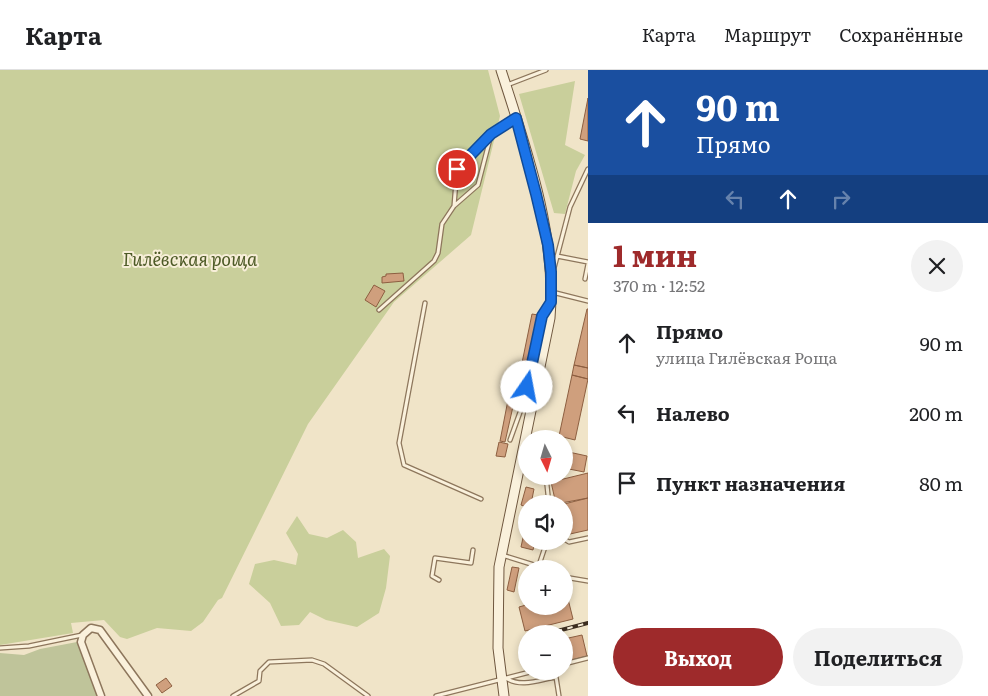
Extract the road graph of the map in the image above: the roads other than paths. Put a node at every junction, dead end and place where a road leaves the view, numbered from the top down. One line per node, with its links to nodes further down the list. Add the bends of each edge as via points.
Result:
1 (501, 70): 3 (street)
2 (546, 70): 3 (lane)
3 (506, 86): 4 (street)
4 (516, 118): 5 (lane); 11 (street, via 548,245)
5 (491, 134): 7 (lane, via 478,185); 7 (lane, via 457,169)
6 (587, 171): 8 (lane, via 570,208)
7 (454, 206): 16 (lane, via 442,224 434,261)
8 (557, 256): 9 (lane); 11 (lane)
9 (588, 263): 10 (lane)
10 (585, 279)
11 (551, 280): 12 (street)
12 (552, 292): 13 (street); 14 (lane)
13 (551, 302): 17 (lane, via 542,316 523,404); 22 (street)
14 (588, 302)
15 (425, 303): 18 (lane, via 399,443 404,465)
16 (379, 310)
17 (510, 440)
18 (481, 498)
19 (588, 538): 20 (lane)
20 (573, 541)
21 (473, 550): 25 (lane, via 471,563 435,558 432,576)
22 (501, 554): 23 (lane); 32 (street, via 497,597)
23 (522, 560)
24 (573, 578): 26 (lane)
25 (439, 580)
26 (588, 581)
27 (83, 634): 28 (lane, via 29,646); 33 (street, via 81,642); 34 (street, via 91,628 100,630)
28 (0, 648)
29 (588, 658): 30 (lane)
30 (573, 662)
31 (518, 675): 32 (lane)
32 (503, 679): 37 (lane); 38 (street); 39 (lane, via 522,683 556,677)
33 (101, 696)
34 (148, 696)
35 (233, 696): 36 (lane, via 258,681 260,671 269,662 312,660 324,664)
36 (368, 696)
37 (436, 696)
38 (504, 696)
39 (559, 696)

